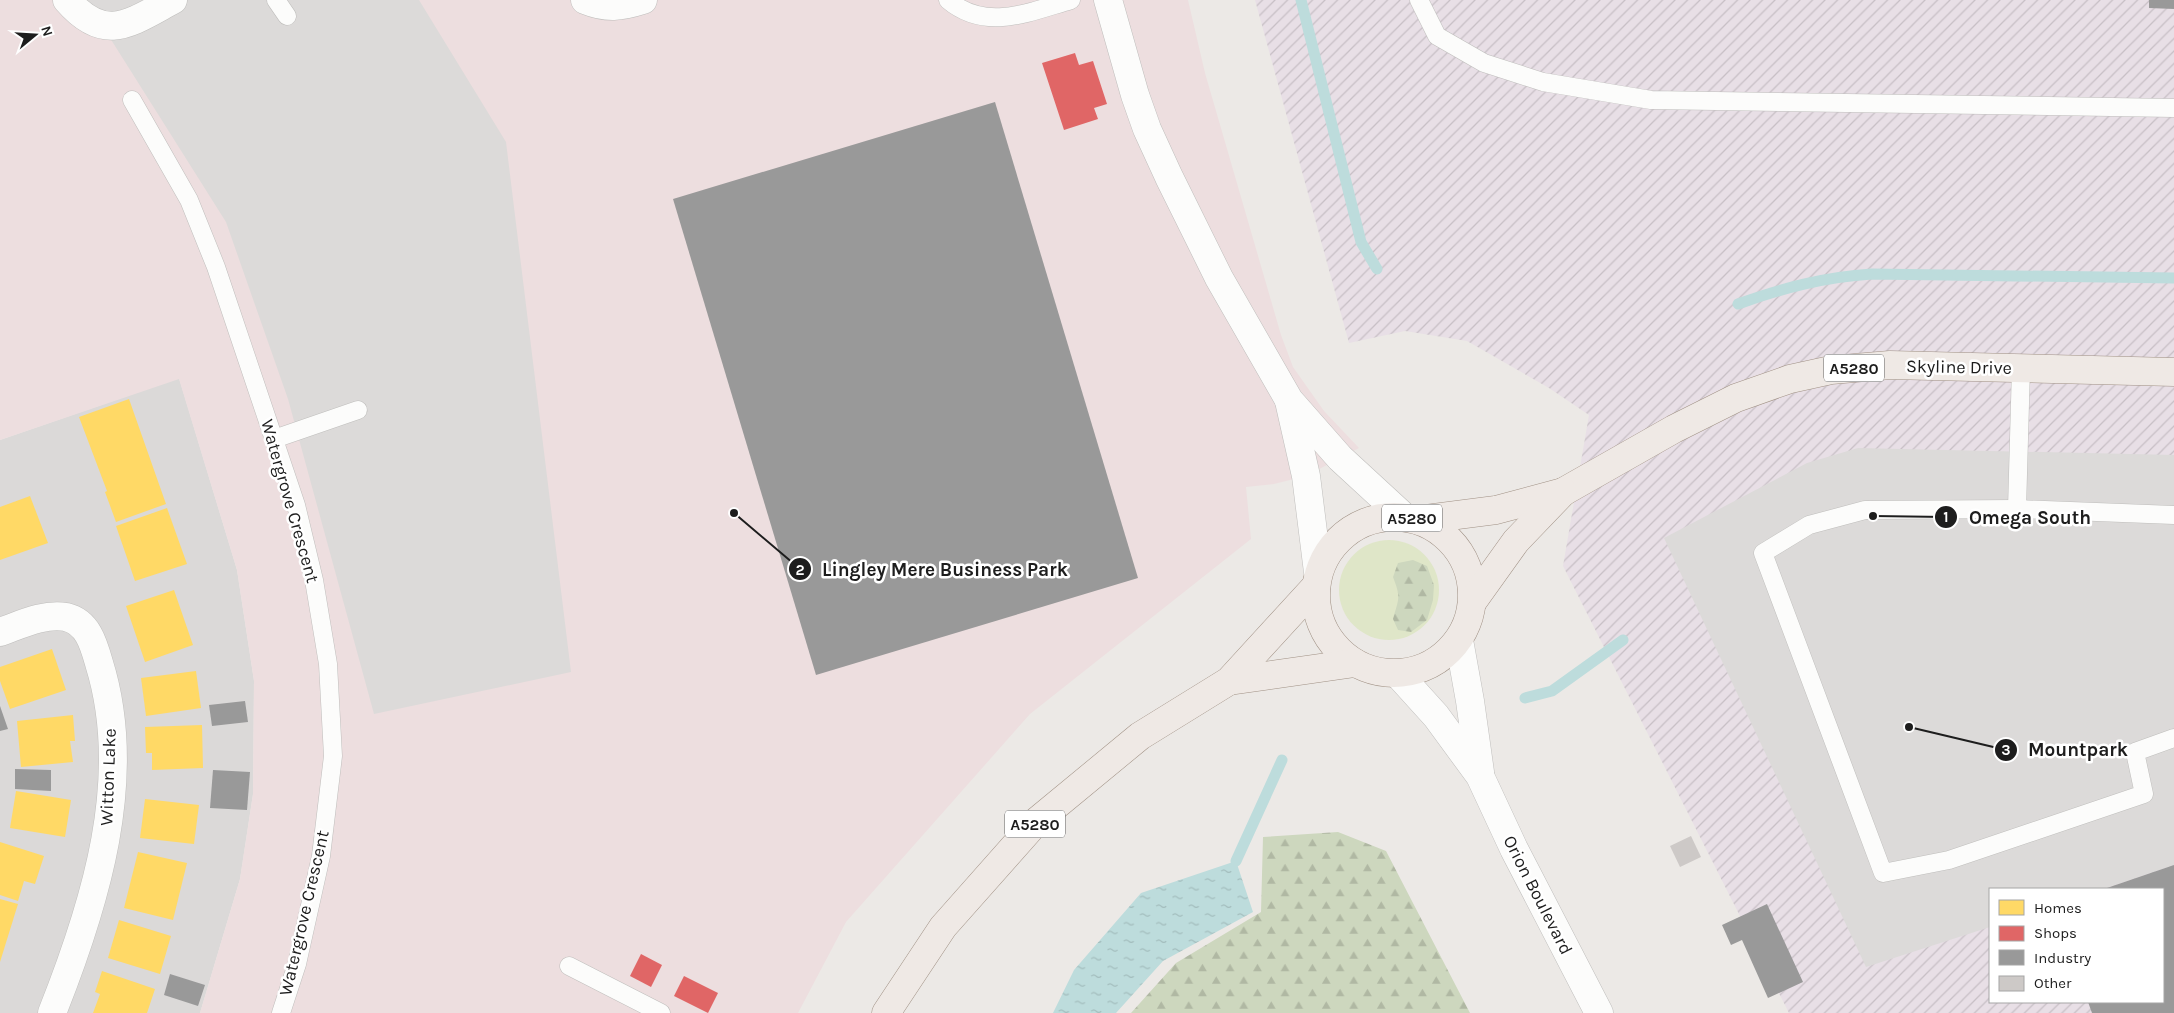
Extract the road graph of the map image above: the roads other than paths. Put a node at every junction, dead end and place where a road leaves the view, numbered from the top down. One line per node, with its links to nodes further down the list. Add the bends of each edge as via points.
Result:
1 (172, 0): 9 (street, via 119,26 93,22)
2 (276, 0): 10 (lane)
3 (585, 0): 4 (street, via 599,6 623,6)
4 (643, 0)
5 (948, 0): 6 (lane, via 972,15 1012,17)
6 (1071, 0)
7 (1108, 0): 15 (street, via 1135,95 1165,169 1219,278)
8 (1419, 0): 12 (lane, via 1437,36 1484,63 1543,82 1651,100)
9 (71, 5)
10 (287, 16)
11 (132, 100): 17 (lane, Watergrove Crescent, via 189,200 216,267)
12 (2174, 108)
13 (2021, 368): 14 (main road, Skyline Drive / A5280); 18 (main road, Skyline Drive / A5280, via 1890,365 1831,370 1790,379 1736,398); 19 (lane)
14 (2174, 372)
15 (1289, 400): 21 (street, via 1340,458); 22 (street, via 1306,476)
16 (358, 410): 17 (lane)
17 (274, 439): 33 (lane, Watergrove Crescent, via 296,505 314,580 328,664 333,756 321,856 297,964)
18 (1562, 492): 21 (main road, Skyline Drive / A5280, via 1496,510); 23 (main road, Skyline Drive / A5280, via 1516,541)
19 (2017, 509): 20 (lane); 29 (lane, via 1865,510 1809,525 1763,553 1883,873 1950,860 2144,794 2135,752)
20 (2174, 515)
21 (1411, 518): 22 (main road, A5280, via 1376,518 1350,528 1331,547); 23 (main road, A5280, via 1442,532 1460,551 1470,575)
22 (1317, 579): 26 (main road, A5280, via 1317,609 1324,631 1337,649); 28 (main road, A5280)
23 (1473, 601): 25 (main road, A5280)
24 (0, 632): 32 (street, Witton Lake, via 52,617 65,617 84,627 105,682 112,732 106,833 72,963)
25 (1459, 640): 27 (main road, A5280, via 1435,662); 30 (street, Orion Boulevard)
26 (1355, 663): 27 (main road, A5280, via 1376,672); 28 (main road, A5280)
27 (1398, 674): 30 (street, Orion Boulevard, via 1436,716)
28 (1229, 681): 35 (main road, A5280, via 1140,736 1036,821 943,927)
29 (2174, 738)
30 (1480, 776): 36 (street, Orion Boulevard)
31 (569, 966): 34 (lane)
32 (52, 1013)
33 (281, 1013)
34 (661, 1013)
35 (886, 1013)
36 (1599, 1013)

